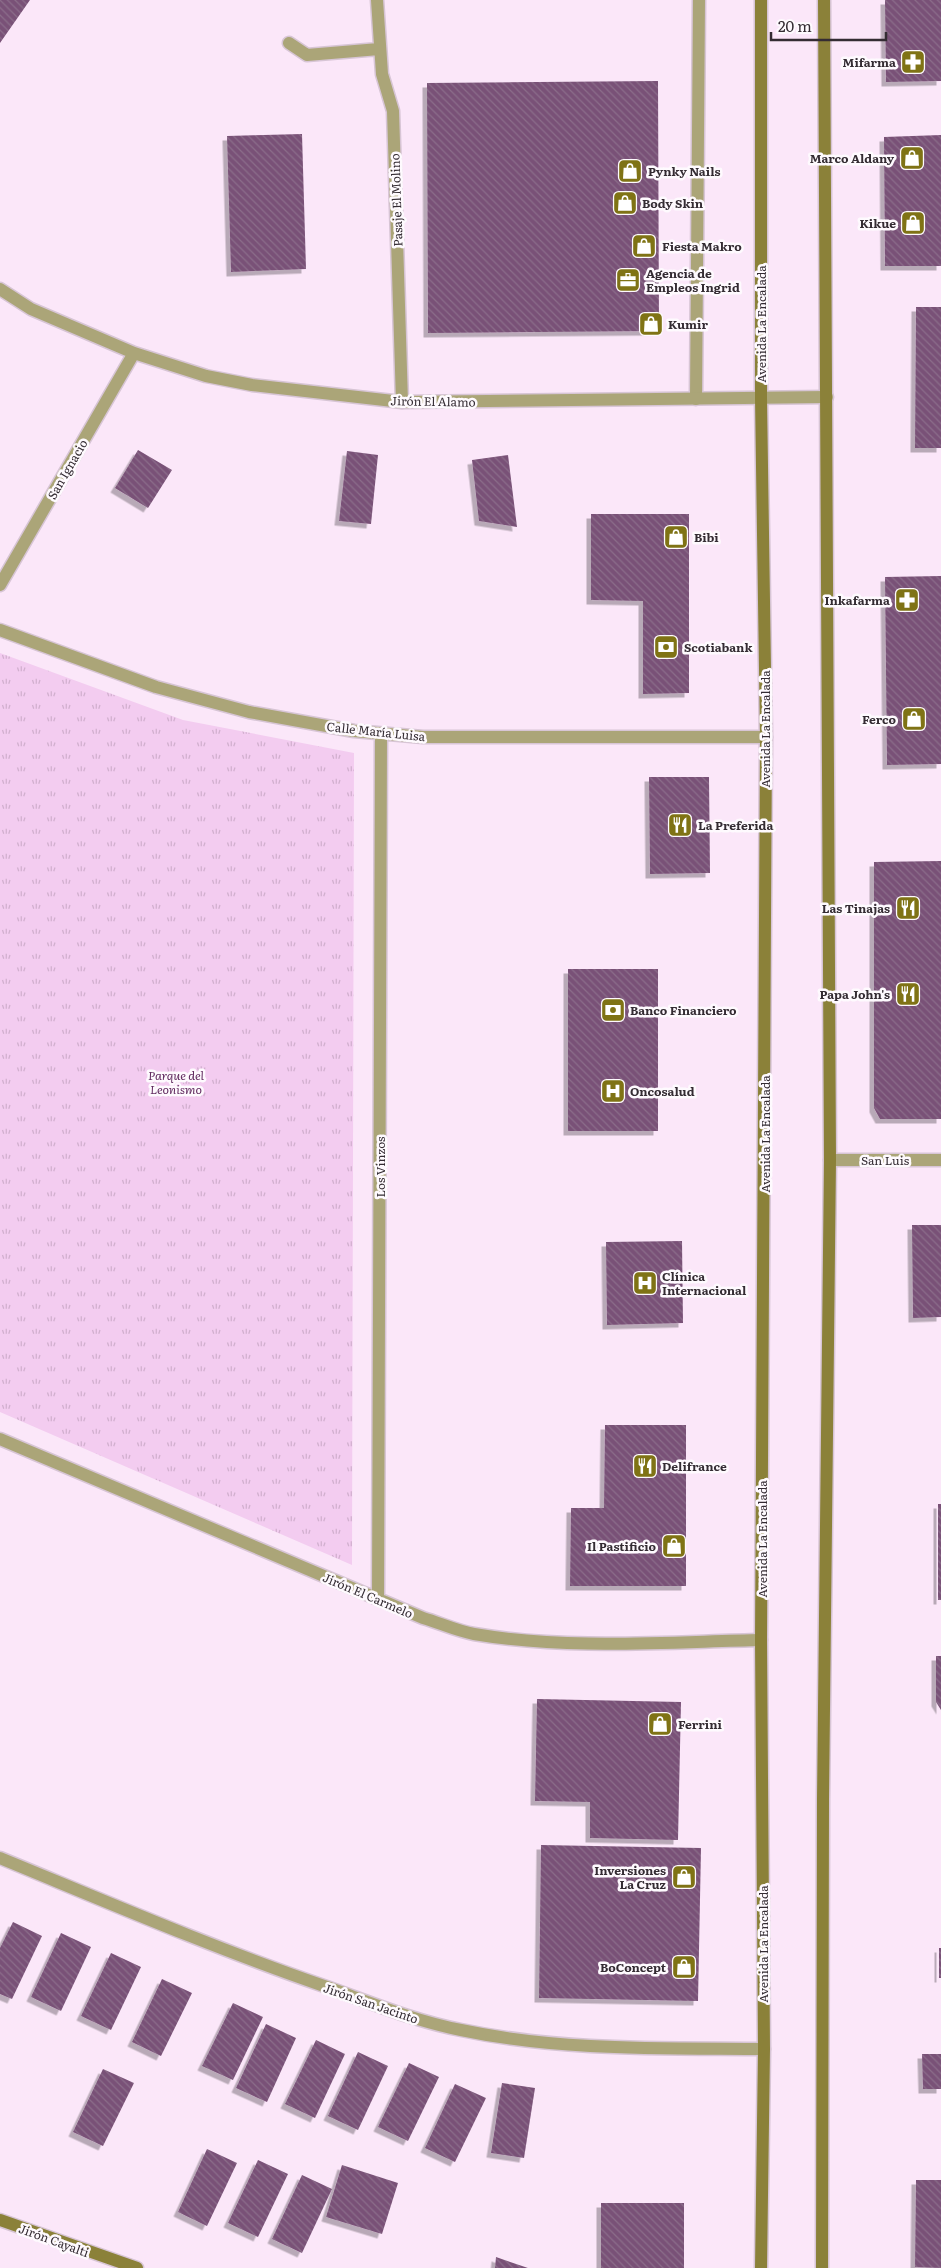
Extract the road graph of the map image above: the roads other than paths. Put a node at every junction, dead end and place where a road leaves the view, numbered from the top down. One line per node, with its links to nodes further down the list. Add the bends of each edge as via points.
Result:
1 (377, 0): 6 (street, Pasaje El Molino)
2 (698, 0): 11 (street)
3 (761, 0): 10 (main road, Avenida La Encalada)
4 (824, 0): 9 (main road)
5 (289, 43): 6 (street, via 307,55)
6 (379, 49): 12 (street, Pasaje El Molino, via 393,112)
7 (0, 289): 8 (street, Jirón El Alamo, via 31,309)
8 (134, 352): 12 (street, Jirón El Alamo, via 206,376 252,385); 13 (street, San Ignacio)
9 (827, 397): 10 (street, Jirón El Alamo); 17 (main road)
10 (762, 398): 11 (street, Jirón El Alamo); 16 (main road, Avenida La Encalada)
11 (696, 399): 12 (street, Jirón El Alamo)
12 (402, 402)
13 (0, 585)
14 (0, 630): 15 (street, Calle María Luisa, via 184,695 249,712)
15 (381, 734): 16 (street, Calle María Luisa, via 422,737); 20 (street, Los Vinzos)
16 (766, 736): 21 (main road, Avenida La Encalada)
17 (830, 1160): 18 (street, San Luis); 27 (main road, via 823,1780)
18 (941, 1160)
19 (0, 1439): 20 (street, Jirón El Carmelo)
20 (378, 1599): 21 (street, Jirón El Carmelo, via 472,1634 521,1640)
21 (761, 1640): 23 (main road, Avenida La Encalada)
22 (0, 1858): 23 (street, Jirón San Jacinto, via 230,1953 427,2022 516,2040)
23 (764, 2049): 26 (main road, Avenida La Encalada)
24 (0, 2220): 25 (main road, Jirón Cayalti)
25 (136, 2268)
26 (761, 2268)
27 (822, 2268)

